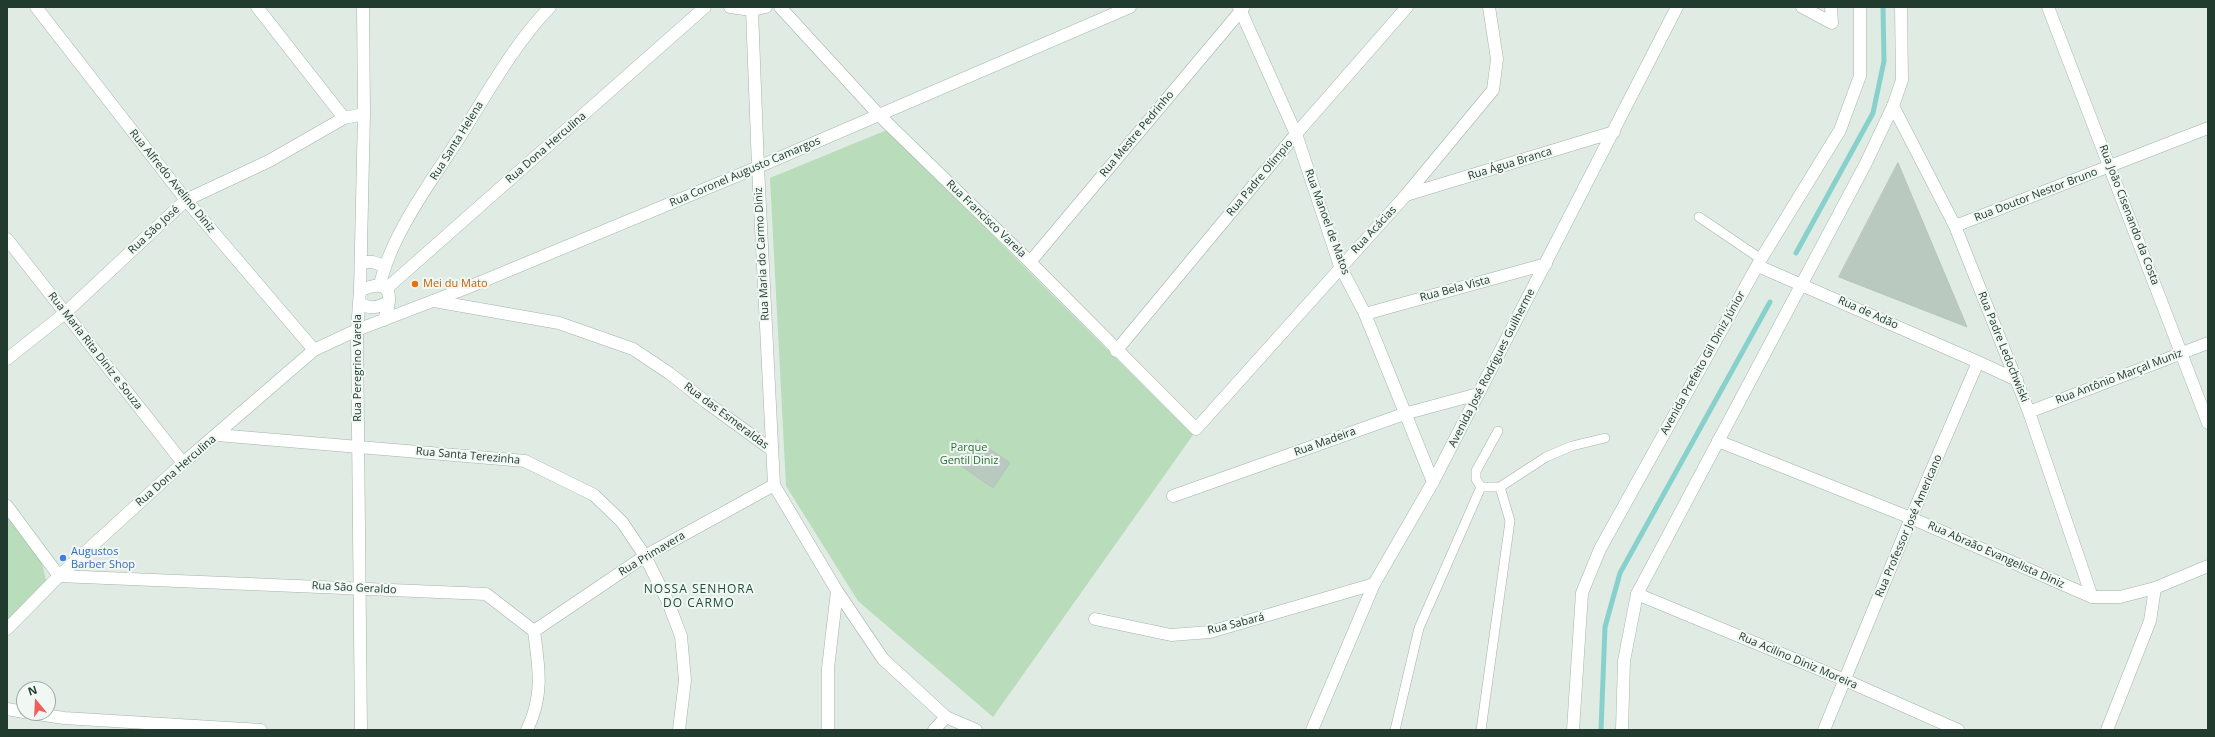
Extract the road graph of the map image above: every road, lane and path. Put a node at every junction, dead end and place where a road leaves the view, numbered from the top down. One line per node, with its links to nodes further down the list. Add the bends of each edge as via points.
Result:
1 (36, 7): 30 (street, Rua Alfredo Avelino Diniz)
2 (257, 7): 23 (street)
3 (363, 7): 21 (street, Rua Peregrino Varela)
4 (550, 7): 38 (street, Rua Santa Helena, via 508,61 414,210)
5 (705, 7): 41 (street, Rua Dona Herculina)
6 (730, 7): 19 (street)
7 (766, 7): 19 (street)
8 (780, 7): 22 (street, Rua Francisco Varela)
9 (1130, 7): 22 (street, Rua Coronel Augusto Camargos)
10 (1407, 7): 26 (street, Rua Padre Olímpio)
11 (1489, 7): 29 (street, Rua Acácias, via 1498,59 1493,90)
12 (1677, 7): 25 (street, Avenida José Rodrigues Guilherme)
13 (1802, 7): 14 (street, via 1832,23)
14 (1831, 7)
15 (1860, 7): 36 (street, Avenida Prefeito Gil Diniz Júnior, via 1860,76 1840,130)
16 (1901, 7): 20 (street, via 1902,80)
17 (2048, 7): 27 (street, Rua João Cisenando da Costa)
18 (1241, 8): 26 (street, Rua Manoel de Matos); 35 (street, Rua Mestre Pedrinho)
19 (752, 10): 28 (street, Rua Maria do Carmo Diniz)
20 (1893, 106): 32 (street, Rua Padre Ledochwiski); 40 (street, via 1866,163)
21 (364, 114): 23 (street, Rua São José); 34 (street, Rua Peregrino Varela)
22 (878, 115): 28 (street, Rua Coronel Augusto Camargos); 35 (street, Rua Francisco Varela)
23 (344, 118): 30 (street, Rua São José, via 269,161)
24 (2208, 128): 27 (street, Rua Doutor Nestor Bruno)
25 (1614, 132): 29 (street, Rua Água Branca); 37 (street, Avenida José Rodrigues Guilherme)
26 (1296, 134): 39 (street, Rua Manoel de Matos); 51 (street, Rua Padre Olímpio)
27 (2111, 166): 32 (street, Rua Doutor Nestor Bruno); 52 (street, Rua João Cisenando da Costa)
28 (758, 167): 43 (street, Rua Coronel Augusto Camargos); 66 (street, Rua Maria do Carmo Diniz)
29 (1406, 195): 39 (street, Rua Acácias)
30 (186, 200): 45 (street, Rua São José); 50 (street, Rua Alfredo Avelino Diniz)
31 (1699, 217): 36 (lane)
32 (1955, 226): 55 (street, Rua Padre Ledochwiski)
33 (7, 239): 45 (street, Rua Maria Rita Diniz e Souza)
34 (360, 262): 38 (street, via 373,262); 42 (street, Rua Peregrino Varela)
35 (1030, 262): 51 (street, Rua Francisco Varela)
36 (1759, 263): 40 (street, Rua de Adão); 101 (street, Avenida Prefeito Gil Diniz Júnior, via 1600,549 1582,593)
37 (1546, 264): 46 (street, Rua Bela Vista); 56 (street, Avenida José Rodrigues Guilherme)
38 (384, 266): 41 (street, Rua Santa Helena)
39 (1340, 266): 46 (street, Rua Manoel de Matos); 60 (street, Rua Acácias)
40 (1801, 284): 54 (street, Rua de Adão); 64 (street)
41 (383, 287): 42 (street, via 371,285); 44 (street, via 390,297)
42 (359, 296): 44 (street, via 364,306 373,308); 48 (street, Rua Peregrino Varela)
43 (434, 301): 47 (street, Rua Coronel Augusto Camargos); 66 (street, Rua das Esmeraldas, via 559,323 633,349)
44 (388, 302): 47 (street)
45 (66, 313): 53 (street, Rua São José); 67 (street, Rua Maria Rita Diniz e Souza)
46 (1364, 314): 58 (street, Rua Manoel de Matos)
47 (384, 320): 48 (street, Rua Coronel Augusto Camargos)
48 (357, 330): 50 (street, Rua Dona Herculina); 65 (street, Rua Peregrino Varela)
49 (2208, 343): 52 (street, Rua Antônio Marçal Muniz)
50 (314, 350): 62 (street, Rua Dona Herculina)
51 (1116, 351): 60 (street, Rua Francisco Varela)
52 (2182, 352): 57 (street, Rua Antônio Marçal Muniz); 59 (street, Rua João Cisenando da Costa)
53 (7, 359)
54 (1978, 362): 55 (street); 74 (street, Rua Professor José Americano)
55 (2017, 380): 57 (street, Rua Padre Ledochwiski)
56 (1478, 394): 58 (street, Rua Madeira); 68 (street, Avenida José Rodrigues Guilherme)
57 (2029, 412): 83 (street, Rua Padre Ledochwiski)
58 (1404, 414): 68 (street, Rua Manoel de Matos); 72 (street, Rua Madeira)
59 (2208, 423)
60 (1196, 429)
61 (1498, 431): 70 (lane, via 1476,471 1476,479)
62 (217, 435): 65 (street, Rua Santa Terezinha); 67 (street, Rua Dona Herculina)
63 (1605, 438): 71 (lane, via 1572,446 1546,458)
64 (1718, 441): 74 (street, Rua Abraão Evangelista Diniz); 82 (street)
65 (358, 447): 75 (street, Rua Santa Terezinha, via 525,461 594,495 622,522 640,553); 79 (street, Rua Peregrino Varela)
66 (772, 450): 69 (street, Rua das Esmeraldas)
67 (183, 463): 77 (street, Rua Dona Herculina)
68 (1433, 482): 78 (street, Avenida José Rodrigues Guilherme)
69 (774, 485): 75 (street, Rua Primavera); 81 (street, Rua das Esmeraldas)
70 (1481, 487): 71 (lane); 99 (lane, via 1419,628)
71 (1500, 487): 100 (lane, via 1510,521)
72 (1173, 496)
73 (7, 506): 77 (street)
74 (1911, 518): 83 (street, Rua Abraão Evangelista Diniz); 87 (street, Rua Professor José Americano)
75 (645, 556): 86 (street, Rua Primavera); 94 (street, Rua Santa Terezinha, via 668,602 681,636 685,680)
76 (2208, 566): 80 (street, Rua Abraão Evangelista Diniz)
77 (59, 576): 79 (street, Rua São Geraldo); 85 (street, Rua Dona Herculina)
78 (1374, 584): 84 (street, Rua Sabará, via 1210,632 1171,635); 98 (street, Avenida José Rodrigues Guilherme)
79 (360, 588): 86 (street, Rua São Geraldo, via 486,594); 92 (street, Rua Peregrino Varela)
80 (2155, 588): 83 (street, Rua Abraão Evangelista Diniz, via 2120,597); 105 (street, via 2150,621)
81 (837, 591): 89 (street, Rua das Esmeraldas, via 883,659); 95 (street, via 828,668)
82 (1637, 594): 87 (street, Rua Acilino Diniz Moreira); 102 (street, via 1624,661)
83 (2092, 597)
84 (1095, 620)
85 (7, 629)
86 (534, 631): 93 (street, via 540,674 536,713)
87 (1845, 680): 103 (street, Rua Professor José Americano); 104 (street, Rua Acilino Diniz Moreira)
88 (56, 717): 90 (street)
89 (946, 717): 96 (street); 97 (street, Rua das Esmeraldas)
90 (192, 728): 91 (street)
91 (261, 730)
92 (361, 730)
93 (527, 730)
94 (679, 730)
95 (828, 730)
96 (934, 730)
97 (976, 730)
98 (1312, 730)
99 (1395, 730)
100 (1481, 730)
101 (1573, 730)
102 (1622, 730)
103 (1824, 730)
104 (1958, 730)
105 (2107, 730)

